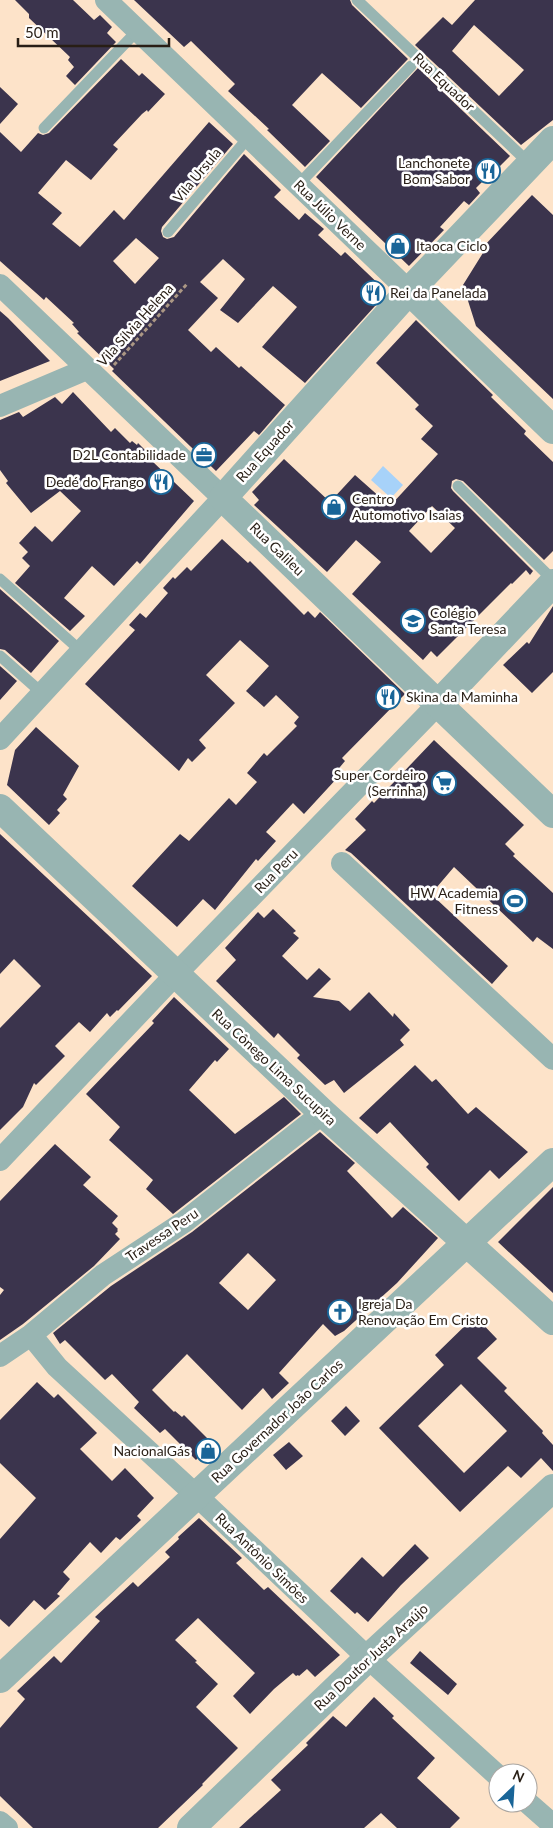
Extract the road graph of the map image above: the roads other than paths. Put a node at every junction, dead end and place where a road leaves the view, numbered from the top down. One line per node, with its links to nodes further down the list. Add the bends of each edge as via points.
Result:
1 (106, 0): 3 (street, Rua Júlio Verne)
2 (357, 0): 8 (lane, Rua Equador)
3 (138, 30): 5 (lane); 6 (street, Rua Júlio Verne)
4 (411, 66): 9 (lane)
5 (44, 128)
6 (248, 138): 9 (street, Rua Júlio Verne); 10 (lane, Vila Ursula)
7 (553, 140): 8 (street, Rua Equador)
8 (531, 164): 12 (street, Rua Equador)
9 (298, 185): 12 (street, Rua Júlio Verne)
10 (168, 232)
11 (0, 285): 13 (street, Rua Galileu)
12 (409, 291): 15 (street, Rua Júlio Verne); 17 (street, Rua Equador)
13 (94, 375): 14 (street); 17 (street, Rua Galileu)
14 (0, 406)
15 (553, 430)
16 (458, 486): 19 (lane)
17 (223, 498): 20 (street, Rua Equador); 23 (street, Rua Galileu)
18 (0, 579): 20 (lane)
19 (553, 581): 23 (street, Rua Peru)
20 (81, 651): 22 (street, Rua Equador)
21 (0, 656): 22 (lane)
22 (42, 693): 24 (street, Rua Equador)
23 (439, 703): 26 (street, Rua Galileu); 28 (street, Rua Peru)
24 (0, 739)
25 (0, 808): 28 (street, Rua Cônego Lima Sucupira)
26 (553, 814)
27 (342, 863): 29 (street)
28 (176, 974): 30 (street, Rua Cônego Lima Sucupira); 31 (street, Rua Peru)
29 (553, 1059)
30 (323, 1113): 33 (street, Rua Cônego Lima Sucupira); 35 (street, Travessa Peru, via 184,1222 103,1275)
31 (0, 1160)
32 (553, 1162): 33 (street, Rua Governador João Carlos)
33 (466, 1242): 34 (street, Rua Cônego Lima Sucupira); 38 (street, Rua Governador João Carlos)
34 (553, 1321)
35 (31, 1335): 36 (street, Travessa Peru); 38 (street, Rua Antônio Simões, via 57,1367)
36 (0, 1356)
37 (553, 1488): 39 (street, Rua Doutor Justa Araújo)
38 (196, 1496): 39 (street, Rua Antônio Simões); 40 (street, Rua Governador João Carlos)
39 (368, 1658): 41 (street, Rua Antônio Simões); 46 (street, Rua Doutor Justa Araújo)
40 (0, 1679)
41 (488, 1767)
42 (538, 1812): 44 (street)
43 (0, 1822): 45 (street)
44 (548, 1822)
45 (7, 1828)
46 (191, 1828)

